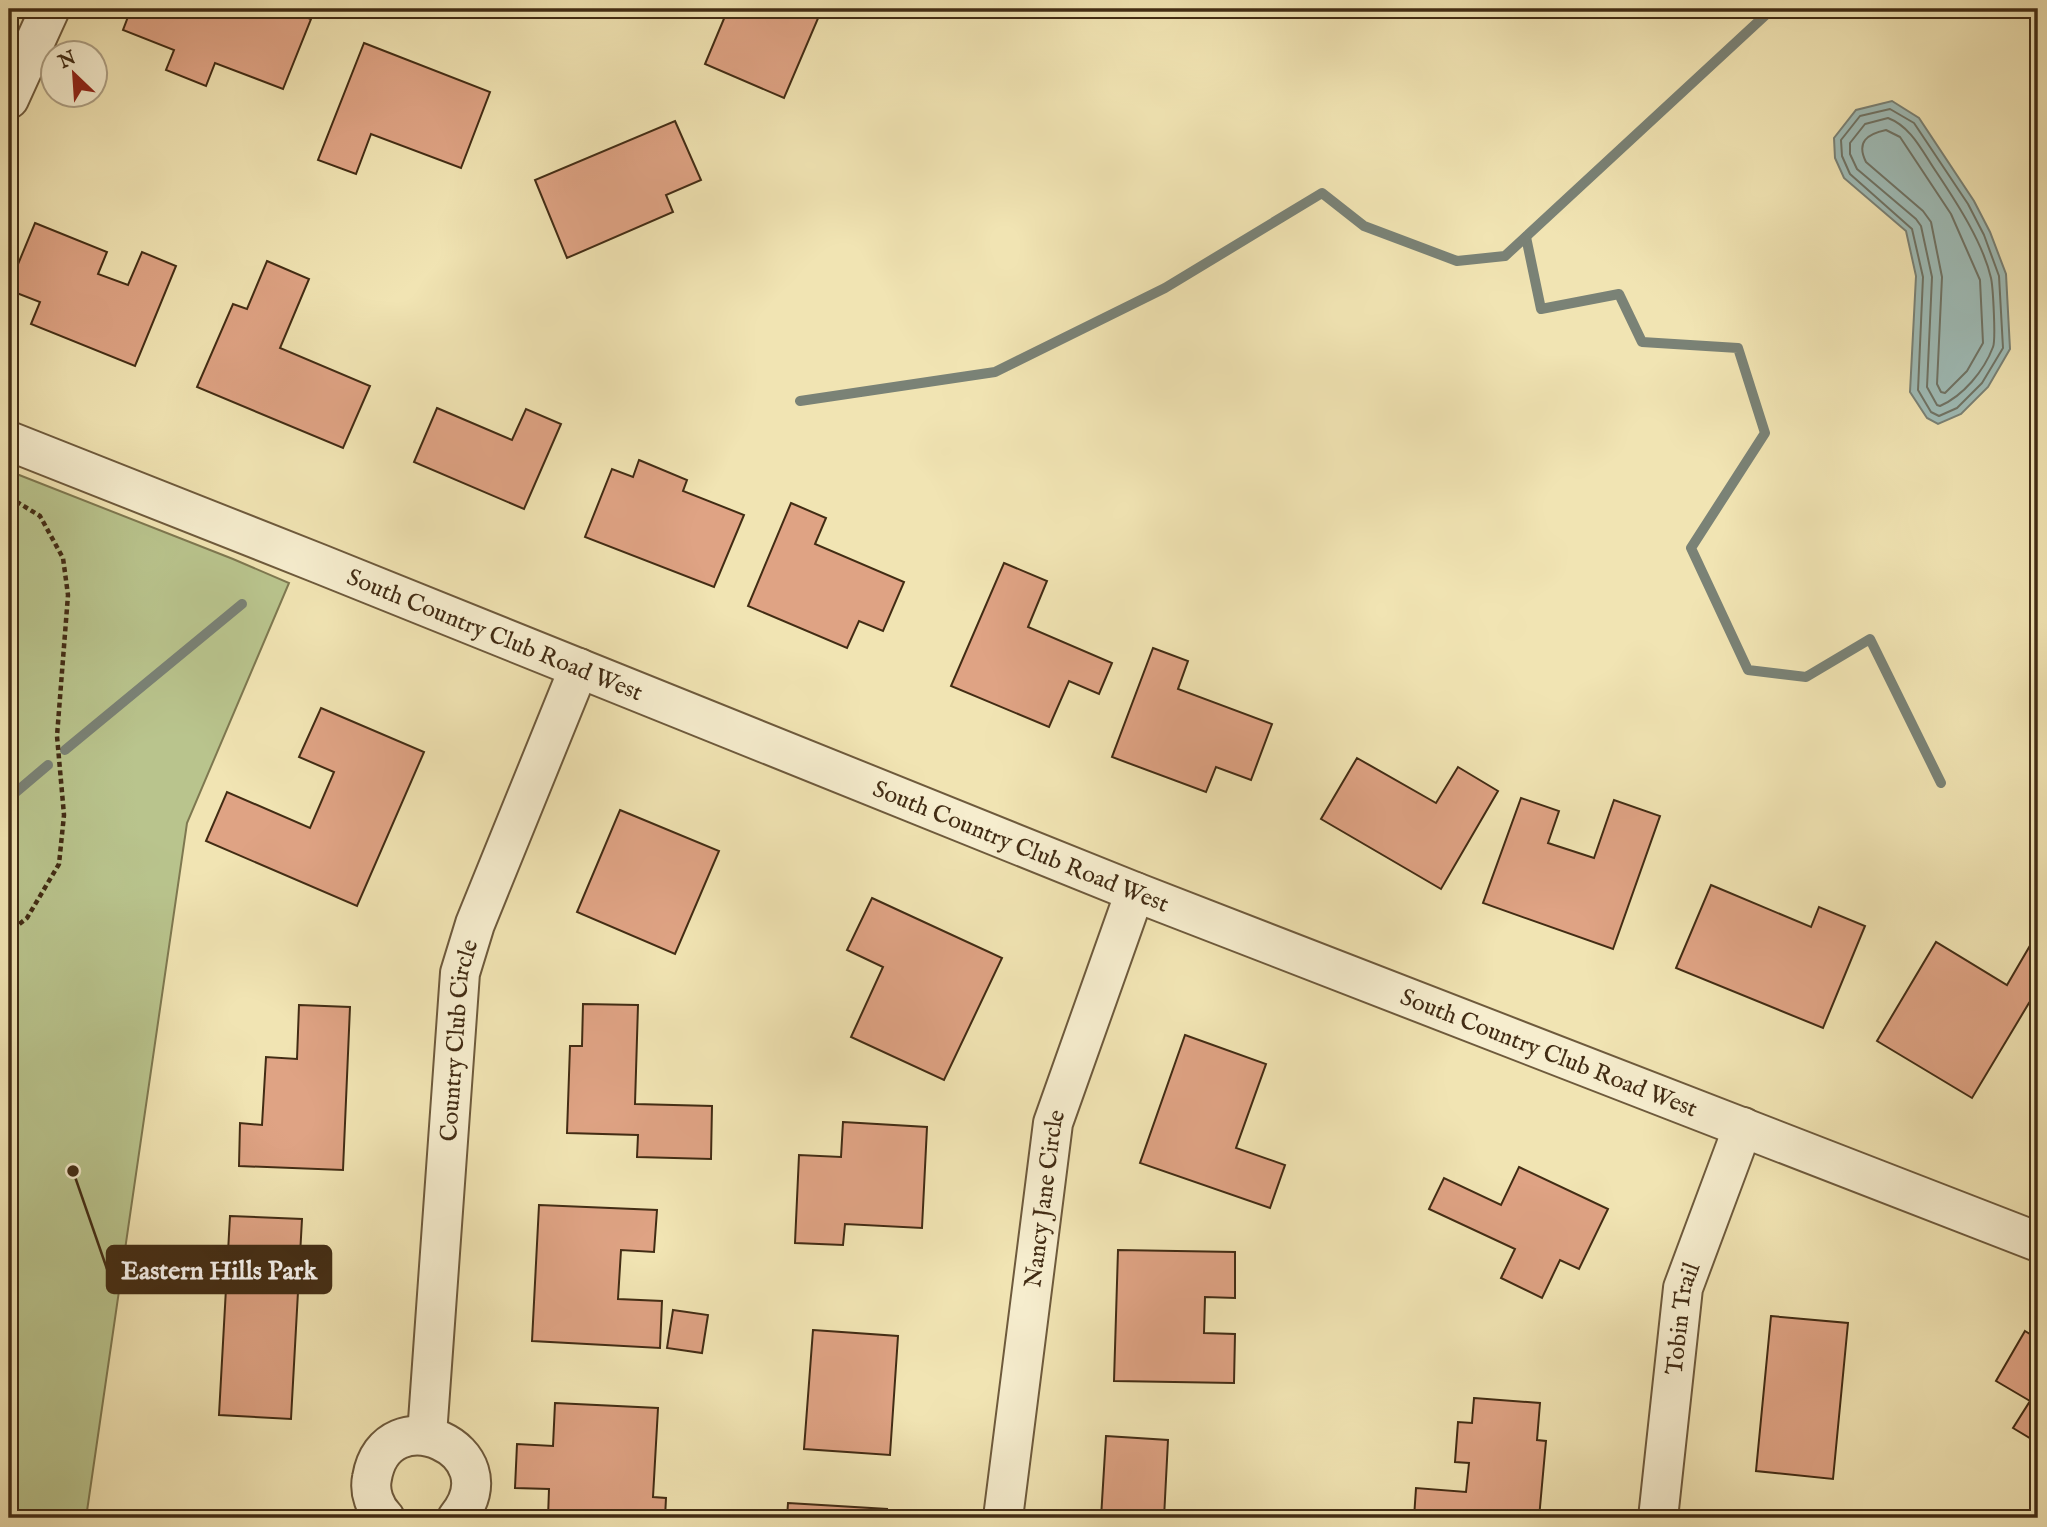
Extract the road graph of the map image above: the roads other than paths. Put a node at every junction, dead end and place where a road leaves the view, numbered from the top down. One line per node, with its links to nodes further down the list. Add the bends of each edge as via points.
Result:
1 (50, 9): 2 (street)
2 (9, 98)
3 (9, 441): 4 (street, South Country Club Road West)
4 (579, 668): 5 (street, South Country Club Road West); 8 (street, Country Club Circle, via 475,924 460,973)
5 (1135, 892): 6 (street, South Country Club Road West); 11 (street, Nancy Jane Circle, via 1053,1124)
6 (1743, 1128): 7 (street, South Country Club Road West); 12 (street, Tobin Trail, via 1683,1288)
7 (2038, 1242)
8 (427, 1435): 9 (street, via 396,1442 374,1467 373,1499); 10 (street, via 450,1445 466,1463 469,1494)
9 (385, 1518)
10 (457, 1518)
11 (1003, 1518)
12 (1658, 1518)

